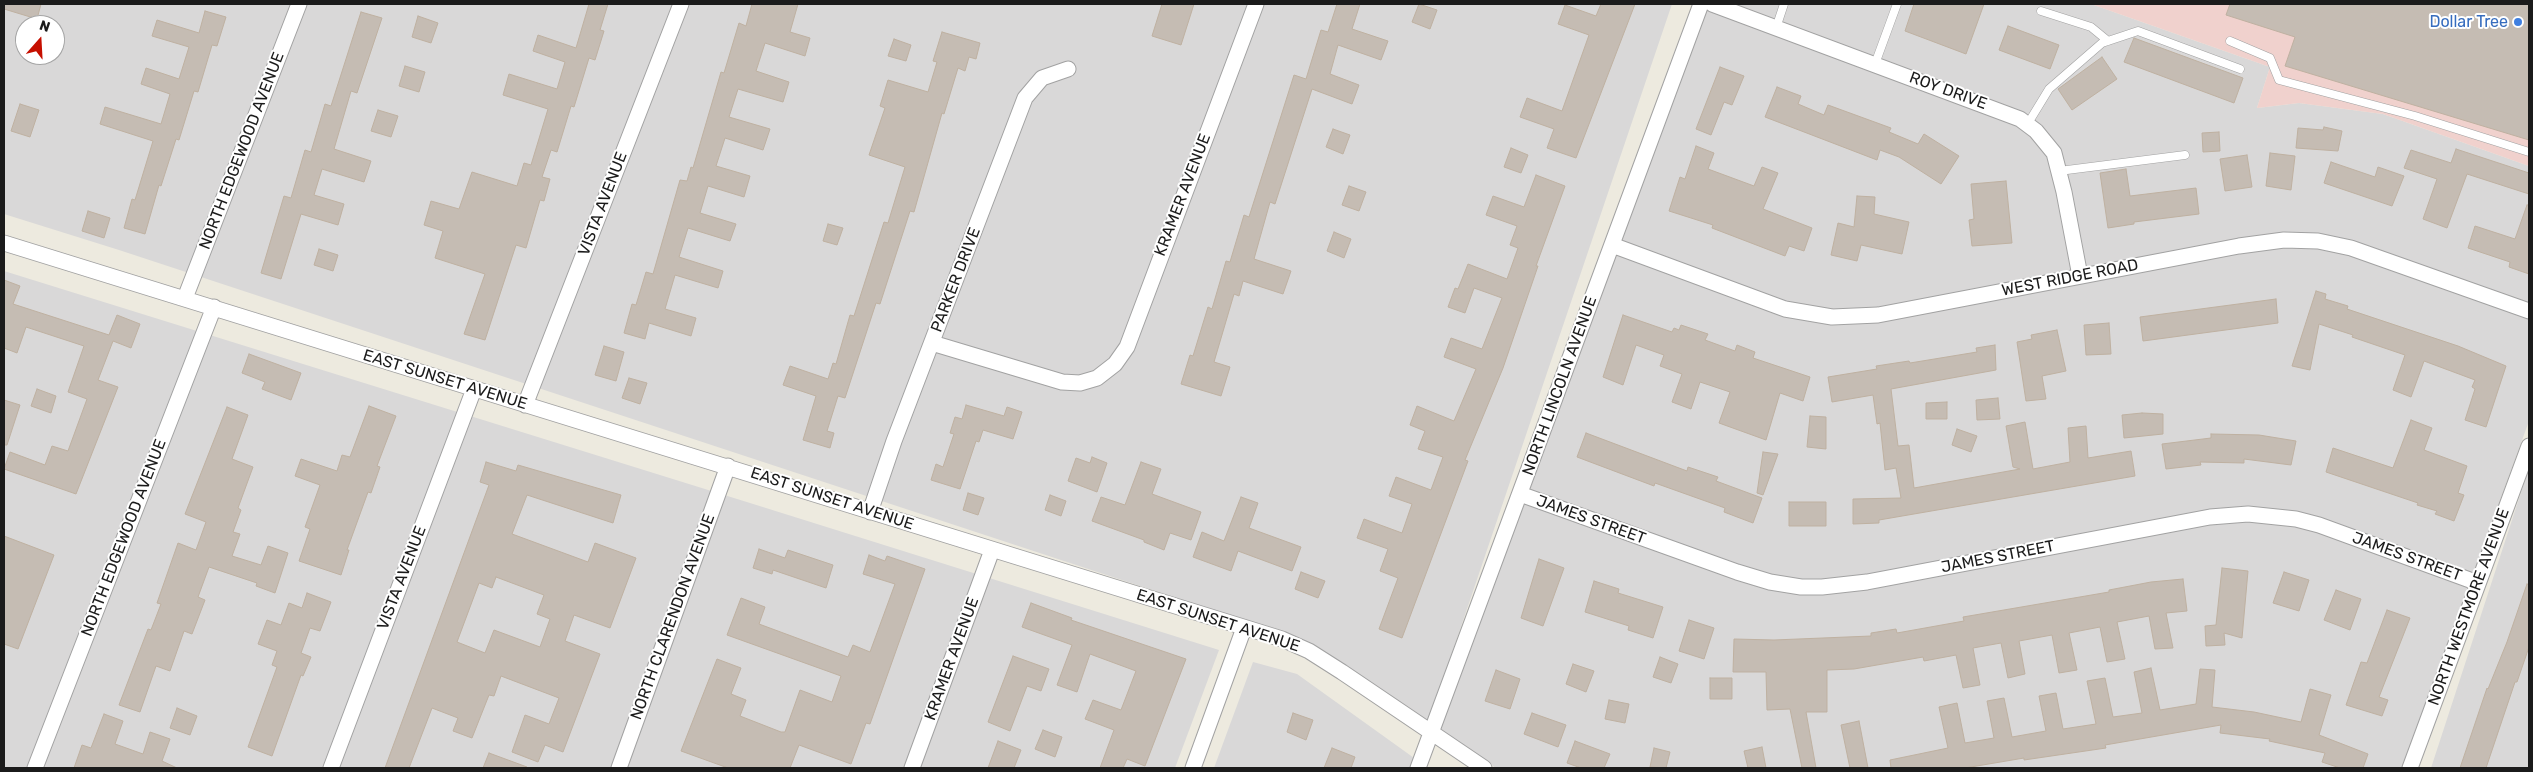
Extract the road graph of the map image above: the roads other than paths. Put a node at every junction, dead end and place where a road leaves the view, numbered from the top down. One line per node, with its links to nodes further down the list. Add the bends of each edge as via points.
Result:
1 (299, 4): 22 (street, NORTH EDGEWOOD AVENUE)
2 (681, 4): 27 (street, VISTA AVENUE)
3 (1256, 4): 25 (street, KRAMER AVENUE, via 1127,346 1115,364 1097,378 1080,383 1044,378)
4 (1701, 4): 20 (street, NORTH LINCOLN AVENUE)
5 (1712, 4): 9 (street, ROY DRIVE)
6 (1784, 4): 9 (lane)
7 (1897, 4): 12 (lane)
8 (2041, 10): 10 (lane, via 2091,28)
9 (1776, 28): 12 (street, ROY DRIVE)
10 (2108, 41): 14 (lane, via 2138,31); 15 (lane, via 2049,89)
11 (2230, 41): 16 (lane, via 2270,58 2279,80 2415,116)
12 (1875, 64): 15 (street, ROY DRIVE, via 2008,113)
13 (1068, 69): 25 (street, PARKER DRIVE, via 1042,78 1024,98)
14 (2240, 69)
15 (2027, 125): 18 (street, ROY DRIVE, via 2054,153)
16 (2529, 152)
17 (2185, 155): 18 (lane)
18 (2059, 171): 21 (street, ROY DRIVE)
19 (4, 243): 22 (street)
20 (1612, 245): 21 (street, WEST RIDGE ROAD, via 1785,309 1832,317 1878,315); 30 (street, NORTH LINCOLN AVENUE)
21 (2080, 276): 24 (street, WEST RIDGE ROAD, via 2239,246 2284,240 2318,240 2351,248)
22 (184, 298): 23 (street, EAST SUNSET AVENUE)
23 (214, 307): 26 (street, EAST SUNSET AVENUE); 36 (street, NORTH EDGEWOOD AVENUE)
24 (2529, 311)
25 (932, 343): 31 (street, PARKER DRIVE)
26 (474, 389): 27 (street, EAST SUNSET AVENUE); 37 (street, VISTA AVENUE)
27 (525, 405): 29 (street, EAST SUNSET AVENUE)
28 (2529, 446): 33 (street, NORTH WESTMORE AVENUE)
29 (728, 466): 31 (street, EAST SUNSET AVENUE); 38 (street, NORTH CLARENDON AVENUE)
30 (1520, 494): 33 (street, JAMES STREET, via 1737,572 1801,587 1867,582 2210,517 2248,514 2319,525); 35 (street, NORTH LINCOLN AVENUE)
31 (870, 512): 32 (street, EAST SUNSET AVENUE)
32 (992, 550): 34 (street, EAST SUNSET AVENUE); 39 (street, KRAMER AVENUE)
33 (2478, 583): 43 (street, NORTH WESTMORE AVENUE)
34 (1244, 628): 35 (street, EAST SUNSET AVENUE, via 1308,651); 40 (street)
35 (1431, 733): 41 (street, NORTH LINCOLN AVENUE); 42 (street, EAST SUNSET AVENUE)
36 (35, 768)
37 (331, 768)
38 (619, 768)
39 (912, 768)
40 (1193, 768)
41 (1418, 768)
42 (1484, 768)
43 (2410, 768)

